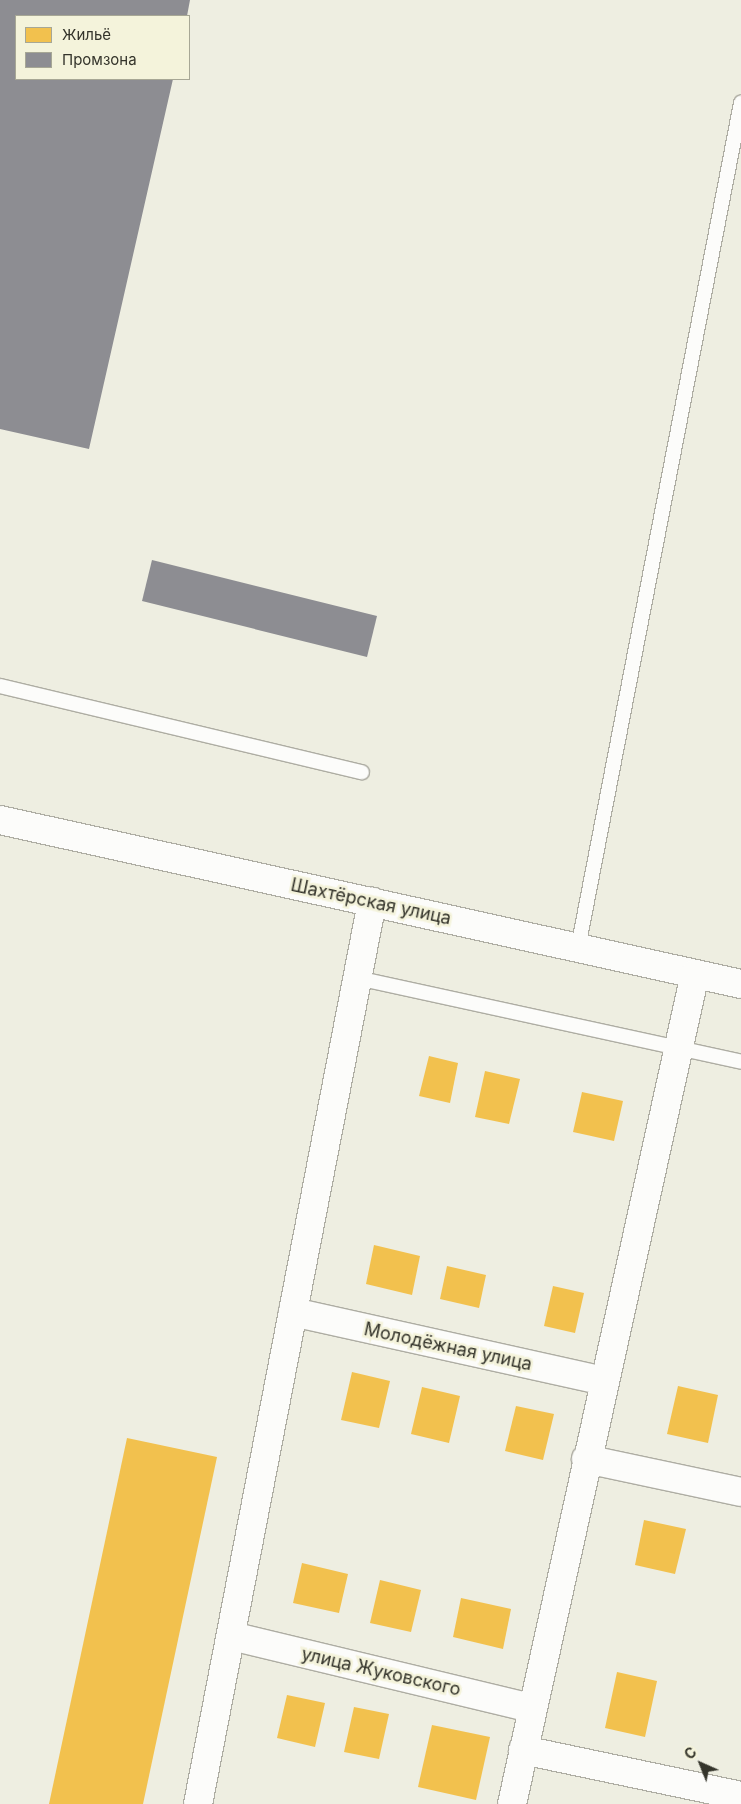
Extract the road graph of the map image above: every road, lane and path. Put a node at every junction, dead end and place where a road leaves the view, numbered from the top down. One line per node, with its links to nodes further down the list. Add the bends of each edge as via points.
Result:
1 (741, 103): 6 (lane)
2 (0, 686): 3 (lane)
3 (362, 772)
4 (0, 820): 5 (street, Шахтёрская улица)
5 (372, 902): 6 (street, Шахтёрская улица); 8 (street)
6 (578, 948): 7 (street, Шахтёрская улица)
7 (695, 974): 9 (street, Шахтёрская улица); 10 (street)
8 (357, 978): 10 (lane); 12 (street)
9 (741, 984)
10 (678, 1048): 11 (lane); 13 (street)
11 (741, 1062)
12 (293, 1312): 13 (street, Молодёжная улица); 16 (street)
13 (603, 1381): 14 (street)
14 (586, 1459): 15 (street); 17 (street)
15 (741, 1492)
16 (231, 1636): 17 (street, улица Жуковского); 20 (street)
17 (532, 1708): 18 (street)
18 (523, 1750): 19 (street); 21 (street)
19 (741, 1796)
20 (198, 1804)
21 (512, 1804)

